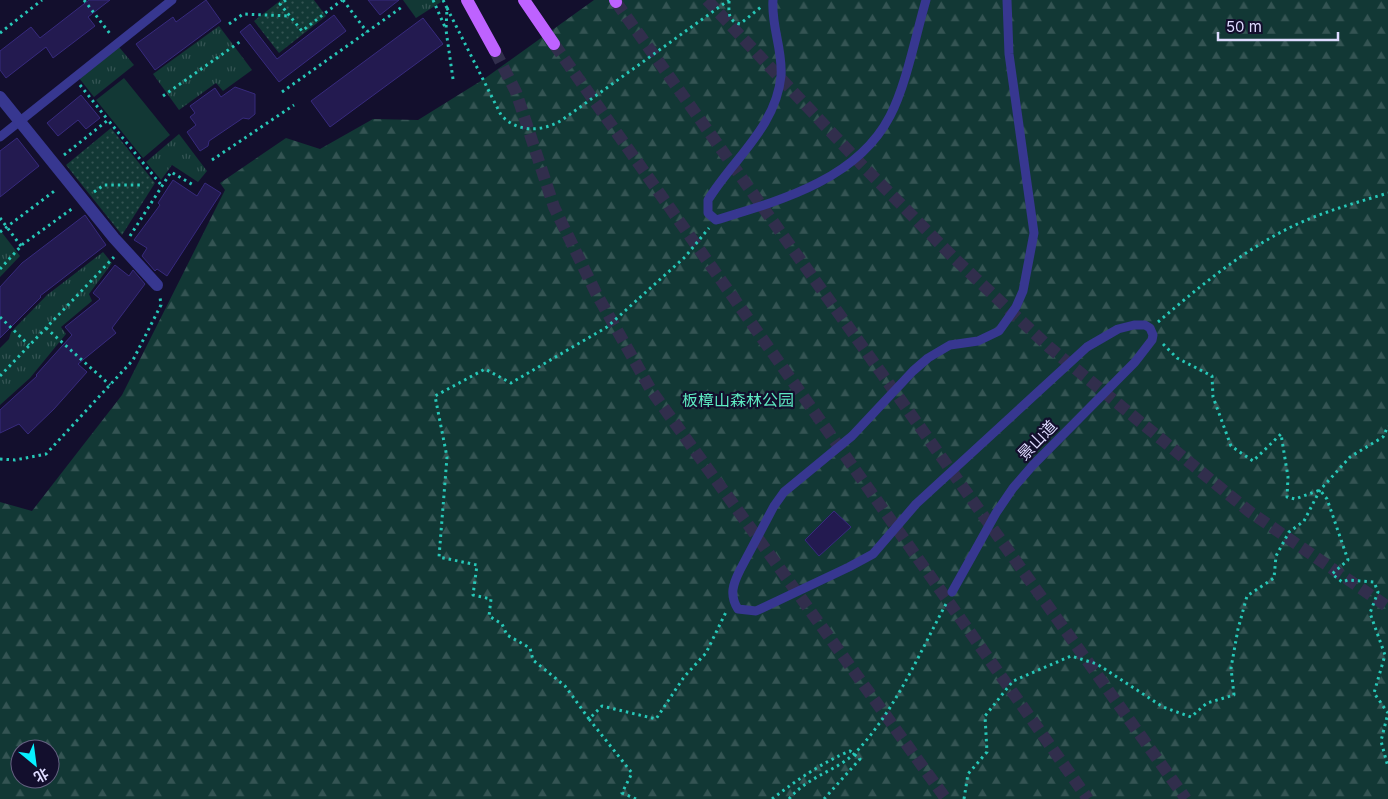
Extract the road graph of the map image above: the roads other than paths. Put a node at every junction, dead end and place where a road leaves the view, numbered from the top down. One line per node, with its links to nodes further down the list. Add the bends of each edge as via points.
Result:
1 (172, 0): 10 (lane)
2 (467, 0): 8 (main road)
3 (524, 0): 7 (main road)
4 (773, 0): 5 (lane, via 772,14 780,55 779,92 760,132 708,200 708,213 716,220 799,192 836,172 863,151 883,128 897,102)
5 (926, 0)
6 (1007, 0): 13 (lane, 景山道, via 1009,54 1034,233 1016,307 999,331 989,337 950,346 928,358 846,441 793,483 774,506 740,570 732,598 738,609 756,611 867,558 916,504 1087,347 1118,329 1145,325 1152,332 1152,340 1135,362 1013,488)
7 (554, 44)
8 (495, 51)
9 (0, 97): 10 (street)
10 (20, 122): 11 (lane); 12 (street)
11 (0, 137)
12 (157, 286)
13 (952, 592)

